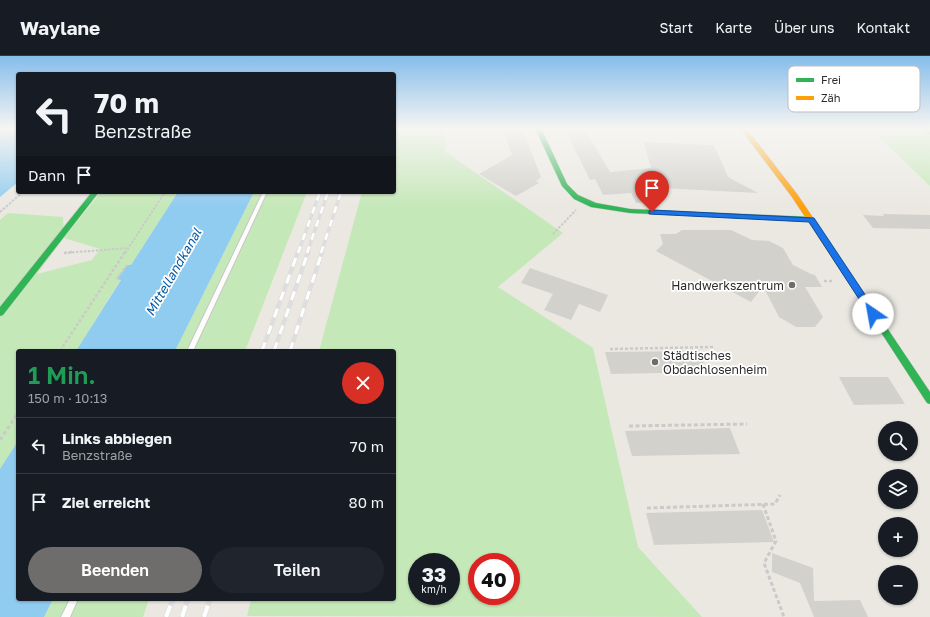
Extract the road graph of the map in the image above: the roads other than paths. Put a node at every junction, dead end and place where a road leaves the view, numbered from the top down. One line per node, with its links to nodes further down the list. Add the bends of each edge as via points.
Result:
1 (550, 154): 5 (street, via 564,185 576,197 606,208)
2 (764, 154): 5 (street)
3 (94, 194): 6 (street)
4 (264, 194): 7 (lane)
5 (811, 219): 8 (street)
6 (0, 313)
7 (191, 349)
8 (930, 400)
9 (73, 601): 10 (lane)
10 (65, 617)

